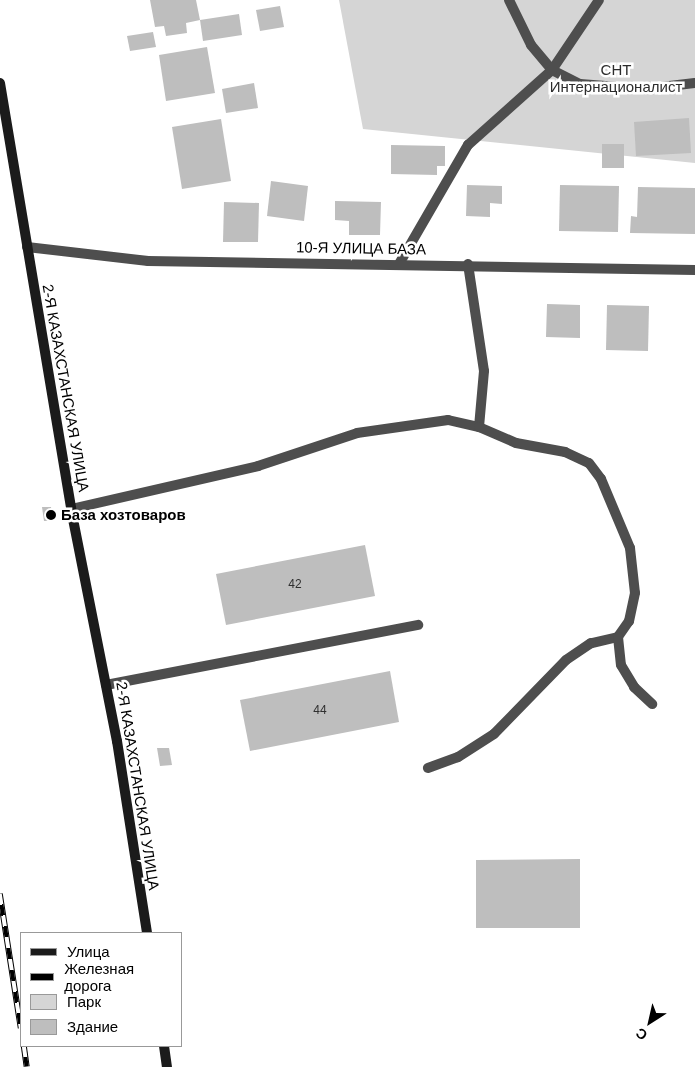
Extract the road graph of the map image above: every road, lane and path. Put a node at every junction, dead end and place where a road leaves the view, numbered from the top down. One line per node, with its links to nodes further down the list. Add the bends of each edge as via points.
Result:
1 (509, 0): 3 (street, via 531,45)
2 (599, 0): 3 (street)
3 (552, 70): 5 (street, via 580,84 607,89 644,89); 7 (street, via 468,145)
4 (0, 83): 6 (street, 2-Я КАЗАХСТАНСКАЯ УЛИЦА)
5 (695, 83)
6 (27, 247): 7 (street, 10-Я УЛИЦА БАЗА, via 148,261); 11 (street, 2-Я КАЗАХСТАНСКАЯ УЛИЦА)
7 (400, 264): 8 (street, 10-Я УЛИЦА БАЗА)
8 (468, 264): 9 (street, 10-Я УЛИЦА БАЗА); 10 (street, via 484,370)
9 (695, 270)
10 (479, 427): 11 (street, via 448,420 357,434 258,466); 13 (street, via 516,443 565,452 589,463 601,479 631,557 635,593 629,621)
11 (71, 509): 14 (street, 2-Я КАЗАХСТАНСКАЯ УЛИЦА)
12 (418, 625): 14 (street)
13 (618, 637): 15 (street, via 621,665 634,688); 16 (street, via 591,644 566,660 494,734 458,757)
14 (106, 685): 17 (street, 2-Я КАЗАХСТАНСКАЯ УЛИЦА)
15 (652, 704)
16 (428, 768)
17 (146, 932)
18 (164, 1047): 19 (street)
19 (167, 1067)

